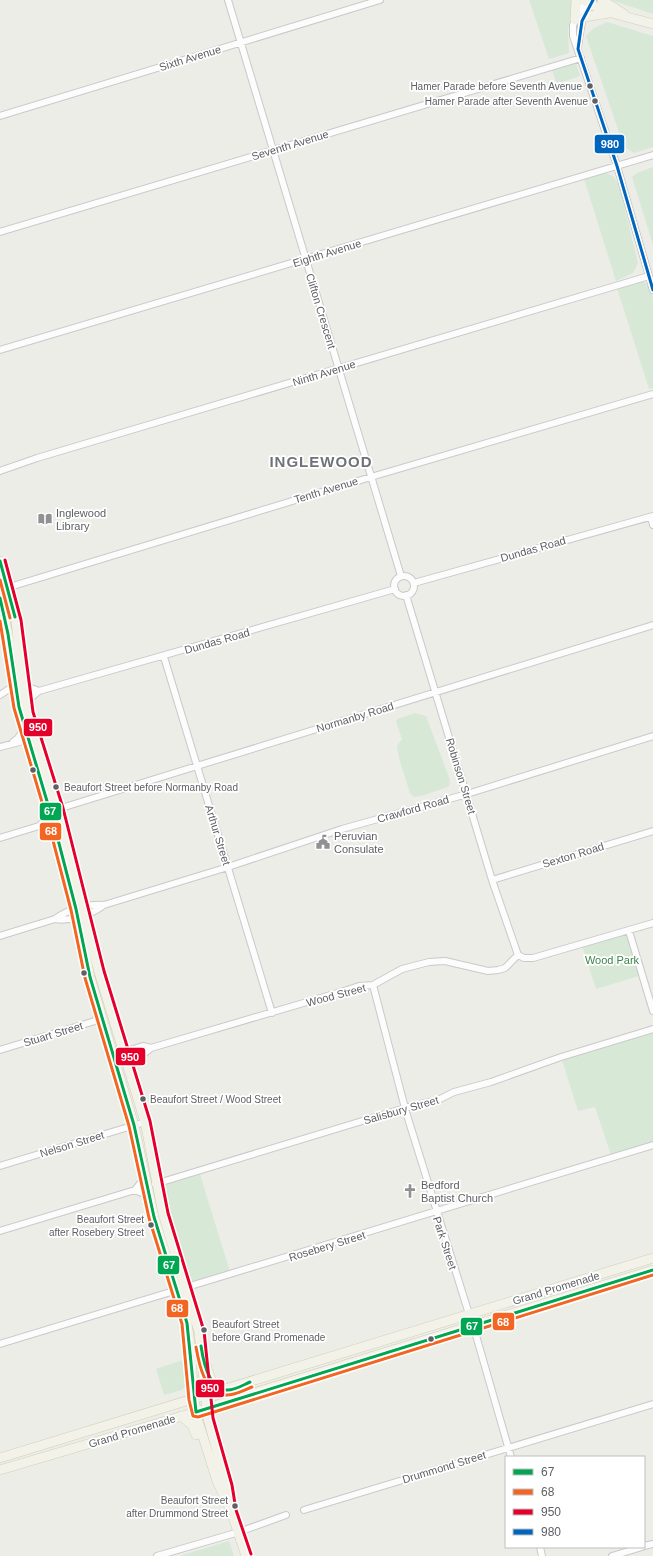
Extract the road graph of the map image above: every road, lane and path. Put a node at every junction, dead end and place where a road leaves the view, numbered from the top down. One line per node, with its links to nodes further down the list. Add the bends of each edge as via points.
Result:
1 (228, 0): 9 (street, Clifton Crescent)
2 (380, 0): 9 (street, Sixth Avenue)
3 (602, 0): 6 (main road)
4 (586, 1): 5 (main road); 7 (main road); 7 (street)
5 (609, 13): 6 (main road); 7 (main road)
6 (627, 16): 8 (main road)
7 (579, 19): 10 (street); 10 (street, via 574,36)
8 (653, 24)
9 (241, 43): 12 (street, Sixth Avenue); 13 (street, Clifton Crescent)
10 (578, 49): 11 (street)
11 (581, 58): 13 (street, Seventh Avenue); 15 (street)
12 (0, 116)
13 (272, 150): 16 (street, Seventh Avenue); 17 (street, Clifton Crescent)
14 (653, 155): 15 (street, Eighth Avenue)
15 (617, 166): 17 (street, Eighth Avenue); 18 (street)
16 (0, 232)
17 (305, 259): 20 (street, Eighth Avenue); 21 (street, Clifton Crescent)
18 (649, 276): 19 (street); 21 (street, Ninth Avenue)
19 (653, 290)
20 (0, 350)
21 (338, 369): 23 (street, Ninth Avenue); 24 (street, Clifton Crescent)
22 (653, 394): 24 (street, Tenth Avenue)
23 (0, 471)
24 (371, 476): 28 (street, Clifton Crescent); 30 (street, Tenth Avenue)
25 (652, 516): 26 (street); 29 (street, Dundas Road)
26 (653, 525)
27 (0, 561): 30 (main road)
28 (401, 576): 29 (street, via 409,577); 31 (street, via 395,582)
29 (414, 583): 32 (street, via 413,591)
30 (4, 588): 36 (main road, via 16,621)
31 (395, 589): 32 (street); 35 (street, Dundas Road)
32 (406, 595): 38 (street, Robinson Street)
33 (0, 598): 36 (main road)
34 (653, 625): 38 (street, Normanby Road)
35 (164, 657): 37 (street, Dundas Road); 46 (street, Arthur Street)
36 (19, 685): 37 (street); 39 (street); 40 (main road)
37 (39, 692): 40 (street, Dundas Road)
38 (435, 692): 46 (street, Normanby Road); 47 (street, Robinson Street)
39 (2, 694): 40 (street)
40 (22, 700): 41 (main road); 43 (main road)
41 (25, 728): 43 (main road); 44 (street)
42 (653, 736): 47 (street, Crawford Road)
43 (32, 739): 44 (street); 48 (main road)
44 (10, 744): 45 (street)
45 (0, 747)
46 (197, 766): 48 (street, Normanby Road); 53 (street, Arthur Street)
47 (467, 794): 53 (street, Crawford Road, via 342,829); 54 (street, Robinson Street)
48 (55, 812): 49 (street); 50 (main road); 55 (main road)
49 (39, 826): 50 (street); 52 (street)
50 (55, 828): 55 (main road)
51 (653, 831): 54 (street, Sexton Road)
52 (0, 838)
53 (228, 868): 55 (street, Crawford Road, via 104,905 96,904); 63 (street, Arthur Street)
54 (492, 880): 59 (street, Robinson Street)
55 (80, 912): 58 (street, Crawford Road, via 61,914 55,919); 61 (main road, via 90,977); 66 (main road)
56 (653, 924): 57 (street)
57 (629, 930): 59 (street, via 533,958); 62 (street)
58 (0, 936)
59 (518, 955): 60 (street, Wood Street, via 505,968 492,971 445,962 429,962 402,970)
60 (373, 985): 63 (street, Wood Street, via 359,986); 68 (street, Park Street)
61 (100, 1010): 65 (street, Stuart Street, via 95,1021); 67 (main road)
62 (653, 1010)
63 (272, 1013): 66 (street, Wood Street, via 151,1048 143,1046)
64 (653, 1029): 68 (street, Salisbury Street, via 454,1092 438,1100)
65 (0, 1050)
66 (125, 1055): 67 (street, Wood Street); 69 (main road)
67 (114, 1059): 70 (main road)
68 (405, 1108): 74 (street, Salisbury Street); 78 (street, Park Street)
69 (145, 1122): 70 (street, Nelson Street); 74 (main road)
70 (134, 1125): 72 (street, Nelson Street); 73 (main road)
71 (653, 1145): 78 (street, Rosebery Street)
72 (0, 1166)
73 (145, 1177): 75 (main road); 76 (street)
74 (157, 1184): 75 (street, Salisbury Street); 82 (main road, via 163,1214)
75 (147, 1187): 77 (main road)
76 (135, 1190): 77 (street); 79 (street)
77 (150, 1199): 83 (main road)
78 (436, 1212): 82 (street, Rosebery Street); 84 (street, Park Street)
79 (0, 1231)
80 (653, 1258): 84 (main road, Grand Promenade)
81 (653, 1270): 85 (main road, Grand Promenade)
82 (187, 1289): 83 (street, Rosebery Street); 87 (main road)
83 (177, 1292): 86 (street, Rosebery Street); 90 (main road, via 190,1343)
84 (468, 1314): 88 (main road, Grand Promenade)
85 (473, 1325): 92 (main road, Grand Promenade); 95 (street)
86 (0, 1344)
87 (201, 1349): 88 (main road, via 211,1381 218,1388); 89 (main road)
88 (226, 1390): 89 (main road, Grand Promenade)
89 (205, 1396): 90 (main road, Grand Promenade); 92 (main road)
90 (194, 1399): 93 (main road); 97 (main road, Grand Promenade)
91 (653, 1404): 95 (street, Drummond Street)
92 (206, 1409): 93 (main road, Grand Promenade); 101 (main road, via 227,1486)
93 (196, 1412): 94 (main road, Grand Promenade); 99 (main road)
94 (181, 1416): 98 (main road, Grand Promenade); 99 (main road, via 192,1424 210,1474)
95 (508, 1448): 96 (street); 100 (street, Drummond Street)
96 (511, 1456)
97 (0, 1458)
98 (0, 1470)
99 (217, 1481): 101 (main road)
100 (304, 1510)
101 (231, 1511): 103 (main road)
102 (286, 1515): 103 (street)
103 (239, 1532): 105 (street); 106 (main road)
104 (640, 1548): 107 (street)
105 (157, 1556)
106 (246, 1556)
107 (612, 1556)

